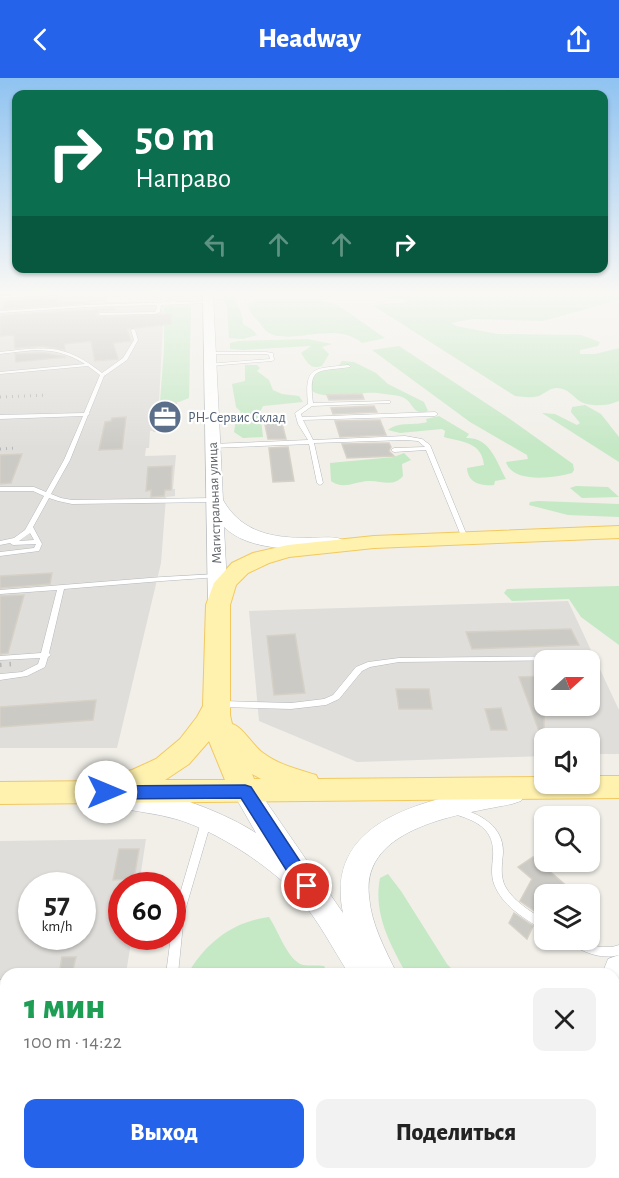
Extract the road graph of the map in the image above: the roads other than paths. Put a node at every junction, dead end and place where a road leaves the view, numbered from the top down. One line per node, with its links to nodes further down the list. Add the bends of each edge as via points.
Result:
1 (133, 345): 8 (lane, via 125,359)
2 (209, 345): 4 (main road, Магистральная улица)
3 (0, 352): 5 (lane, via 56,349)
4 (209, 359): 4 (lane, via 266,353 271,354 272,360); 16 (main road, Магистральная улица)
5 (90, 365): 7 (lane); 8 (lane)
6 (348, 366): 10 (lane, via 320,370 309,377)
7 (0, 373)
8 (102, 375): 11 (lane)
9 (388, 402): 10 (lane)
10 (311, 405): 14 (lane, via 298,413)
11 (87, 414): 13 (lane); 21 (lane)
12 (435, 414): 14 (lane)
13 (0, 417)
14 (298, 419): 15 (lane)
15 (310, 441): 16 (lane); 17 (lane, via 413,438); 19 (lane)
16 (212, 446): 22 (main road, Магистральная улица)
17 (428, 448): 18 (lane); 25 (lane)
18 (394, 450)
19 (320, 483)
20 (0, 489): 21 (lane, via 34,489)
21 (48, 495): 22 (lane, via 72,502); 23 (lane)
22 (215, 500): 27 (main road, via 219,512 231,525 265,539 291,543); 30 (main road, Магистральная улица)
23 (30, 527): 26 (lane); 28 (lane, via 21,538)
24 (619, 532): 25 (main road)
25 (465, 538): 27 (main road)
26 (38, 542): 28 (lane); 29 (lane, via 39,548 34,552)
27 (374, 542): 33 (main road, via 261,558 232,575)
28 (0, 544)
29 (0, 554)
30 (217, 576): 31 (lane); 33 (main road, Магистральная улица)
31 (61, 589): 32 (lane); 34 (lane)
32 (0, 592)
33 (218, 605): 38 (main road)
34 (47, 655): 35 (lane); 37 (lane, via 42,665 31,672)
35 (0, 658)
36 (534, 659): 38 (lane, via 399,660 359,669 336,697 326,702 291,706)
37 (0, 676)
38 (217, 704): 41 (main road, via 233,741 262,767 316,786); 44 (main road, via 220,731); 46 (main road, via 190,747 159,771 124,783)
39 (600, 788): 40 (main road)
40 (619, 788)
41 (373, 790): 42 (main road); 44 (main road)
42 (531, 790): 43 (main road); 49 (main road)
43 (534, 790)
44 (245, 791): 46 (main road); 51 (main road)
45 (0, 793): 46 (main road)
46 (59, 793): 50 (main road, via 139,800)
47 (597, 794): 48 (main road)
48 (619, 799)
49 (429, 811): 52 (lane, via 457,810 485,824 498,846 496,868 501,888 513,904); 57 (main road, via 391,827 378,837 358,867 356,911)
50 (208, 818): 51 (main road, via 244,837); 55 (lane, via 179,914)
51 (307, 886): 56 (main road)
52 (534, 918)
53 (619, 950): 54 (lane)
54 (593, 951): 58 (lane)
55 (173, 968)
56 (363, 968)
57 (378, 968)
58 (609, 968)

